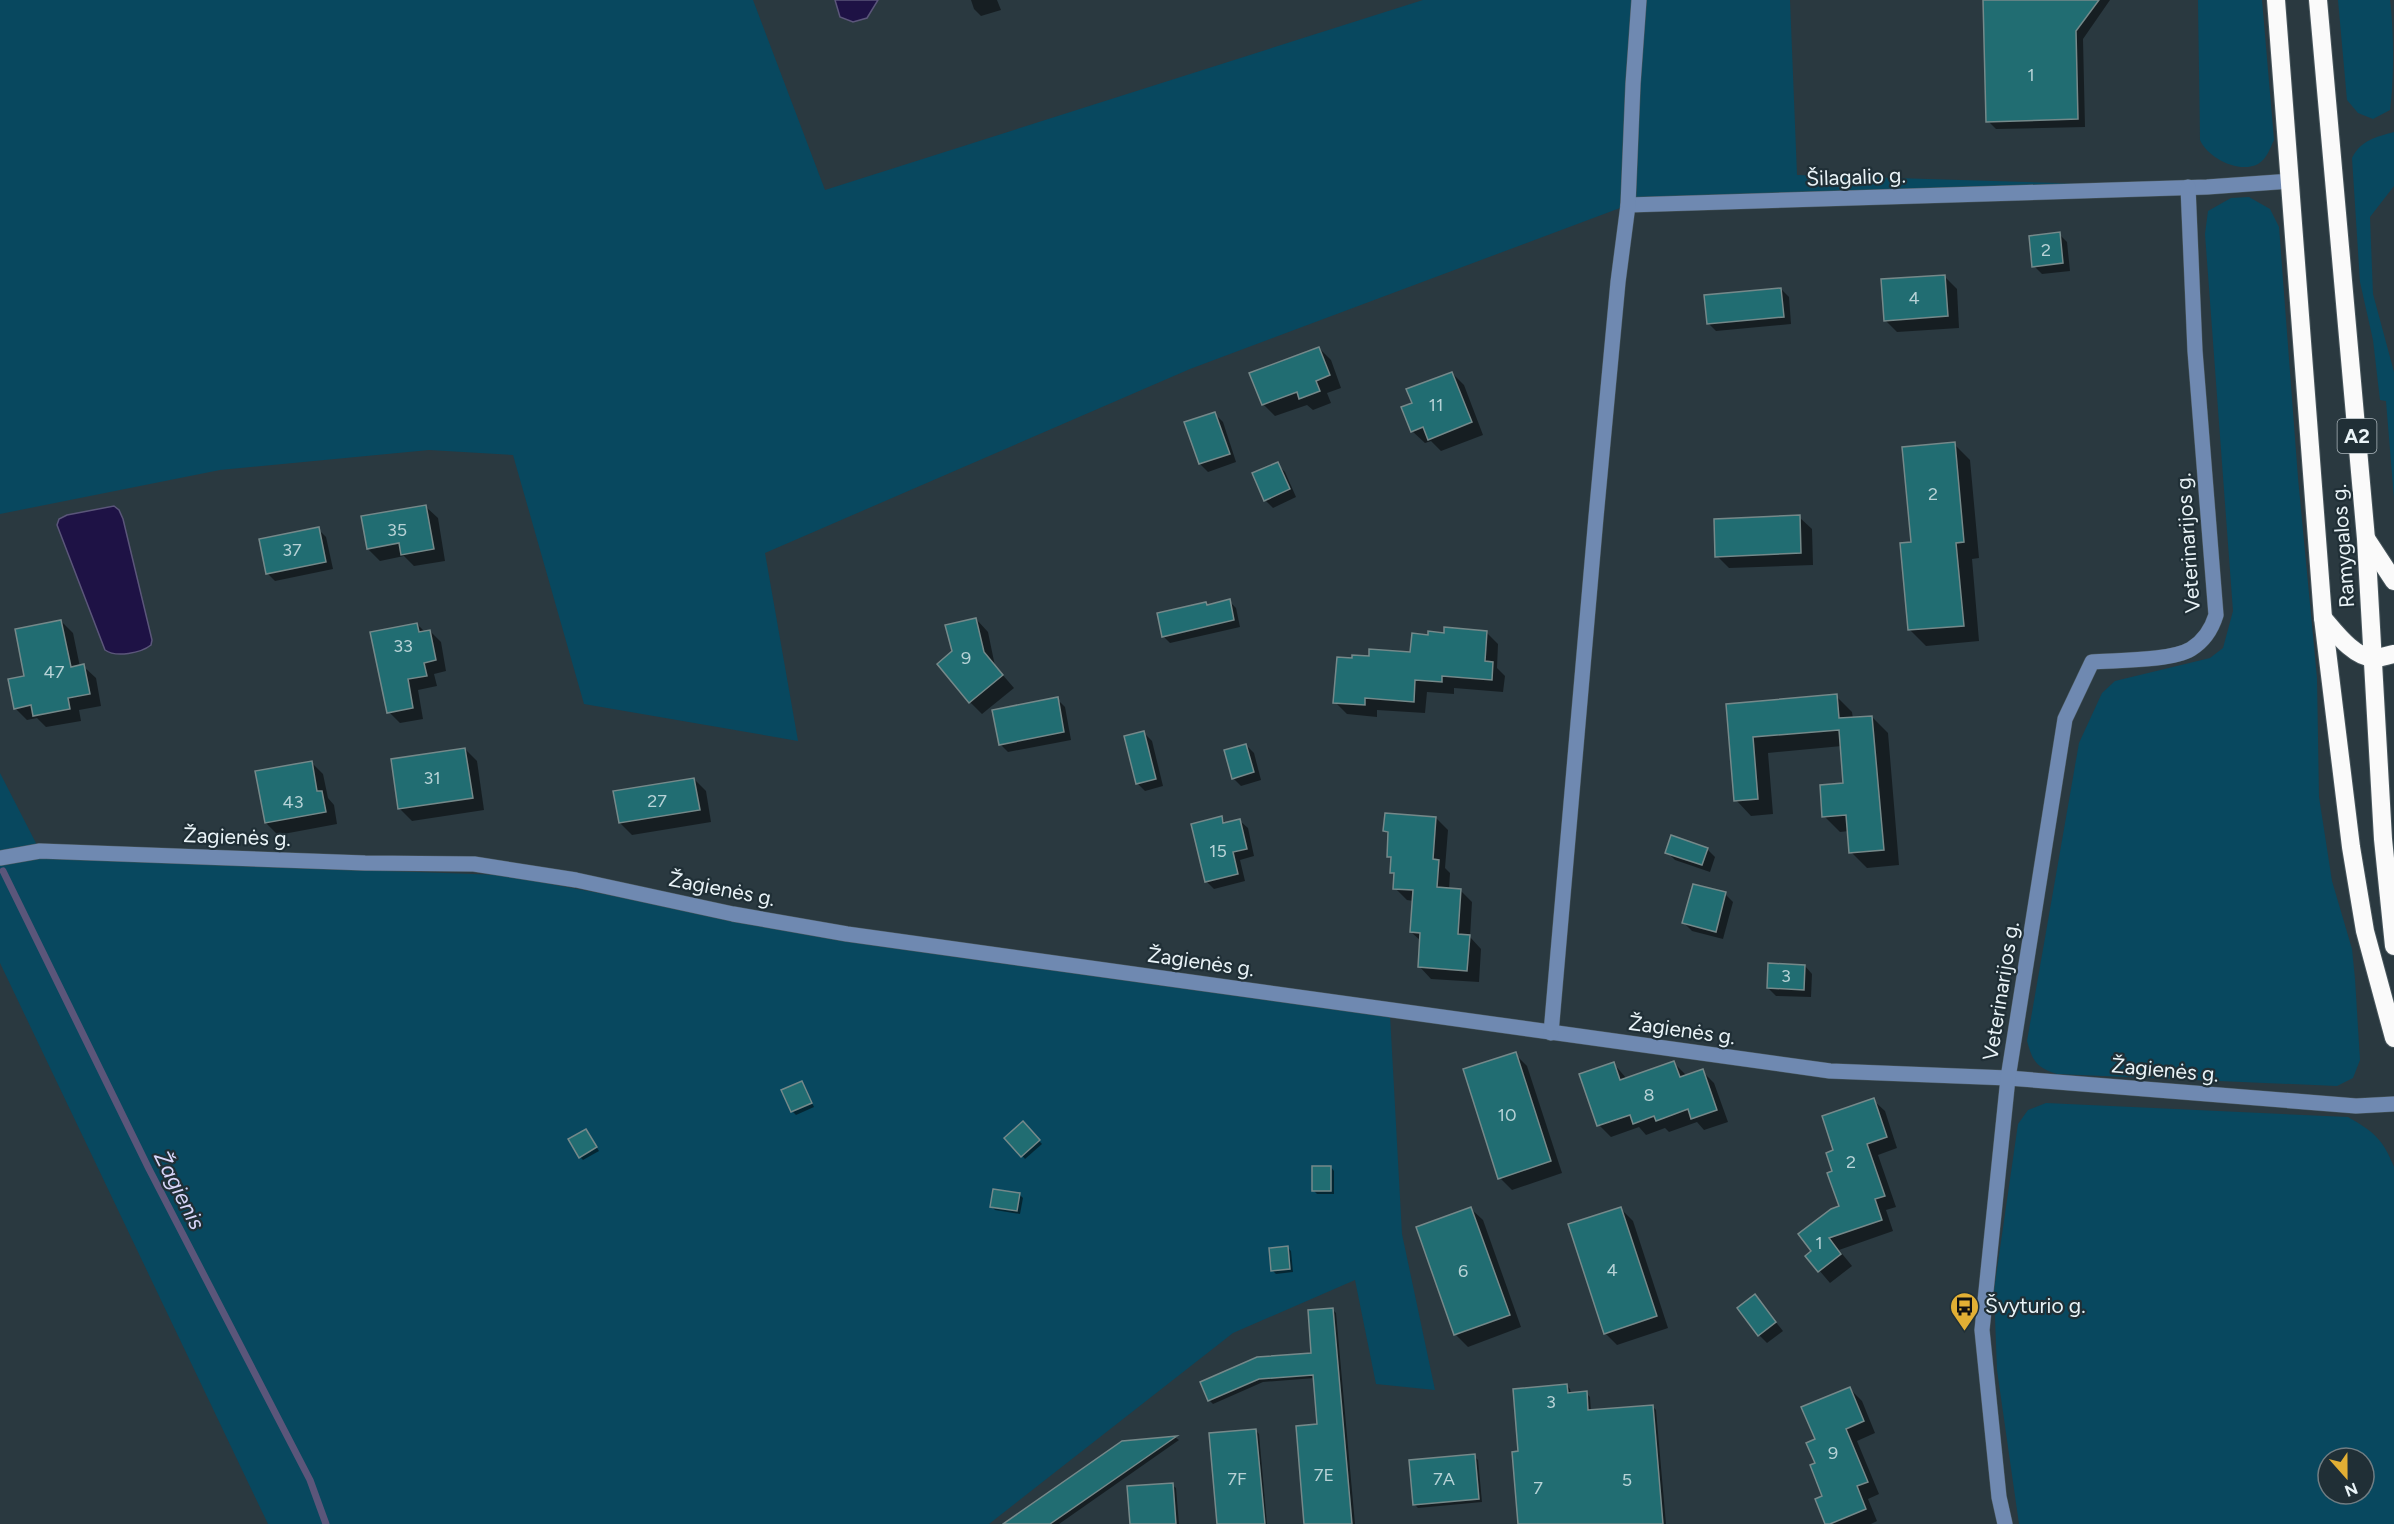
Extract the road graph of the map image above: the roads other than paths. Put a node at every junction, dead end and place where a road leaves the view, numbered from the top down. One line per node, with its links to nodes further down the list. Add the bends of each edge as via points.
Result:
1 (1639, 0): 6 (street)
2 (2276, 0): 4 (highway, A2)
3 (2318, 0): 7 (highway, Ramygalos g. / A2)
4 (2291, 182): 5 (street, Šilagalio g.); 9 (highway, A2)
5 (2188, 187): 6 (street, Šilagalio g.); 16 (street, Veterinarijos g., via 2195,351 2216,615 2211,629 2191,649 2174,655 2092,662 2065,719)
6 (1628, 205): 14 (street)
7 (2366, 539): 8 (highway); 11 (highway, Ramygalos g. / A2)
8 (2394, 580)
9 (2324, 618): 11 (highway, via 2342,640); 15 (highway, A2, via 2363,920)
10 (2394, 654): 11 (highway)
11 (2373, 659): 13 (highway, Ramygalos g. / A2)
12 (3, 857): 14 (street, Žagienės g., via 40,851 474,864 576,880 848,934)
13 (2394, 946)
14 (1551, 1033): 16 (street, Žagienės g., via 1830,1071)
15 (2394, 1038)
16 (2008, 1078): 17 (street, Žagienės g., via 2356,1106); 18 (street, via 1982,1330)
17 (2394, 1104)
18 (2005, 1524)

